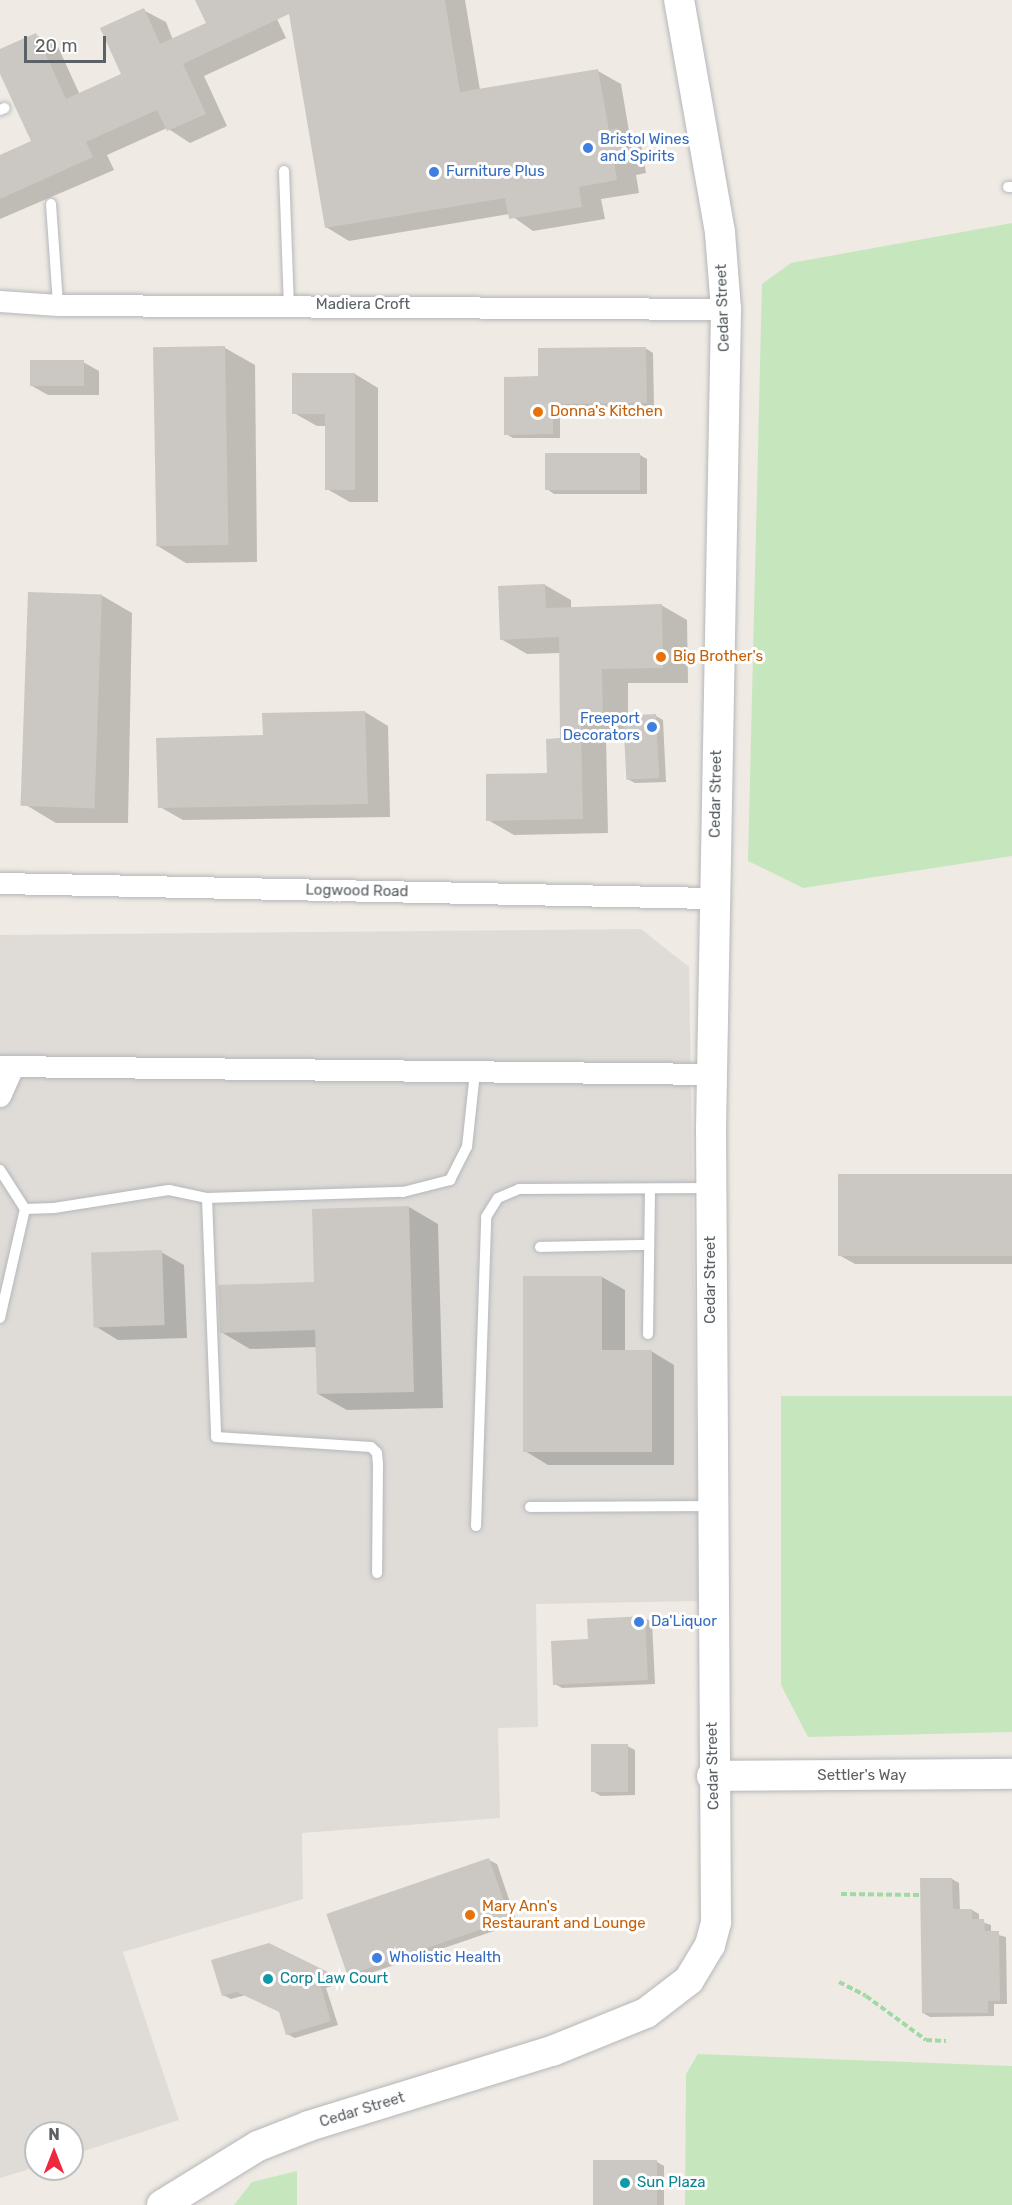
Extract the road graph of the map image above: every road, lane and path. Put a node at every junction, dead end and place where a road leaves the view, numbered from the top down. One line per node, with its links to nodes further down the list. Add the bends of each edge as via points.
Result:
1 (679, 0): 7 (main road, Cedar Street, via 720,232)
2 (284, 171): 6 (lane)
3 (51, 204): 5 (lane)
4 (0, 301): 5 (street, Madiera Croft)
5 (58, 305): 6 (street, Madiera Croft)
6 (289, 305): 7 (street, Madiera Croft)
7 (726, 309): 9 (main road, Cedar Street)
8 (0, 883): 9 (street, Logwood Road)
9 (713, 898): 12 (main road, Cedar Street)
10 (6, 1068): 11 (street); 13 (street)
11 (475, 1072): 12 (street); 17 (lane, via 467,1147 450,1180 403,1192)
12 (711, 1074): 15 (main road, Cedar Street)
13 (0, 1095)
14 (0, 1170): 18 (lane)
15 (711, 1188): 16 (lane); 23 (main road, Cedar Street)
16 (650, 1189): 19 (lane); 25 (lane, via 519,1189 498,1198 486,1217)
17 (207, 1198): 18 (lane, via 169,1190); 26 (lane, via 216,1437 370,1447 377,1453 378,1466)
18 (25, 1209): 21 (lane)
19 (648, 1245): 20 (lane); 22 (lane)
20 (540, 1247)
21 (0, 1318)
22 (648, 1334)
23 (711, 1506): 24 (lane); 28 (main road, Cedar Street)
24 (530, 1507)
25 (476, 1526)
26 (377, 1573)
27 (1012, 1774): 28 (main road, Settler's Way)
28 (712, 1776): 33 (main road, Cedar Street, via 716,1922 700,1965 663,2004 552,2051 268,2142)
29 (841, 1894): 30 (path)
30 (920, 1894)
31 (839, 1982): 32 (path, via 866,1996 926,2040)
32 (946, 2041)
33 (162, 2205)

